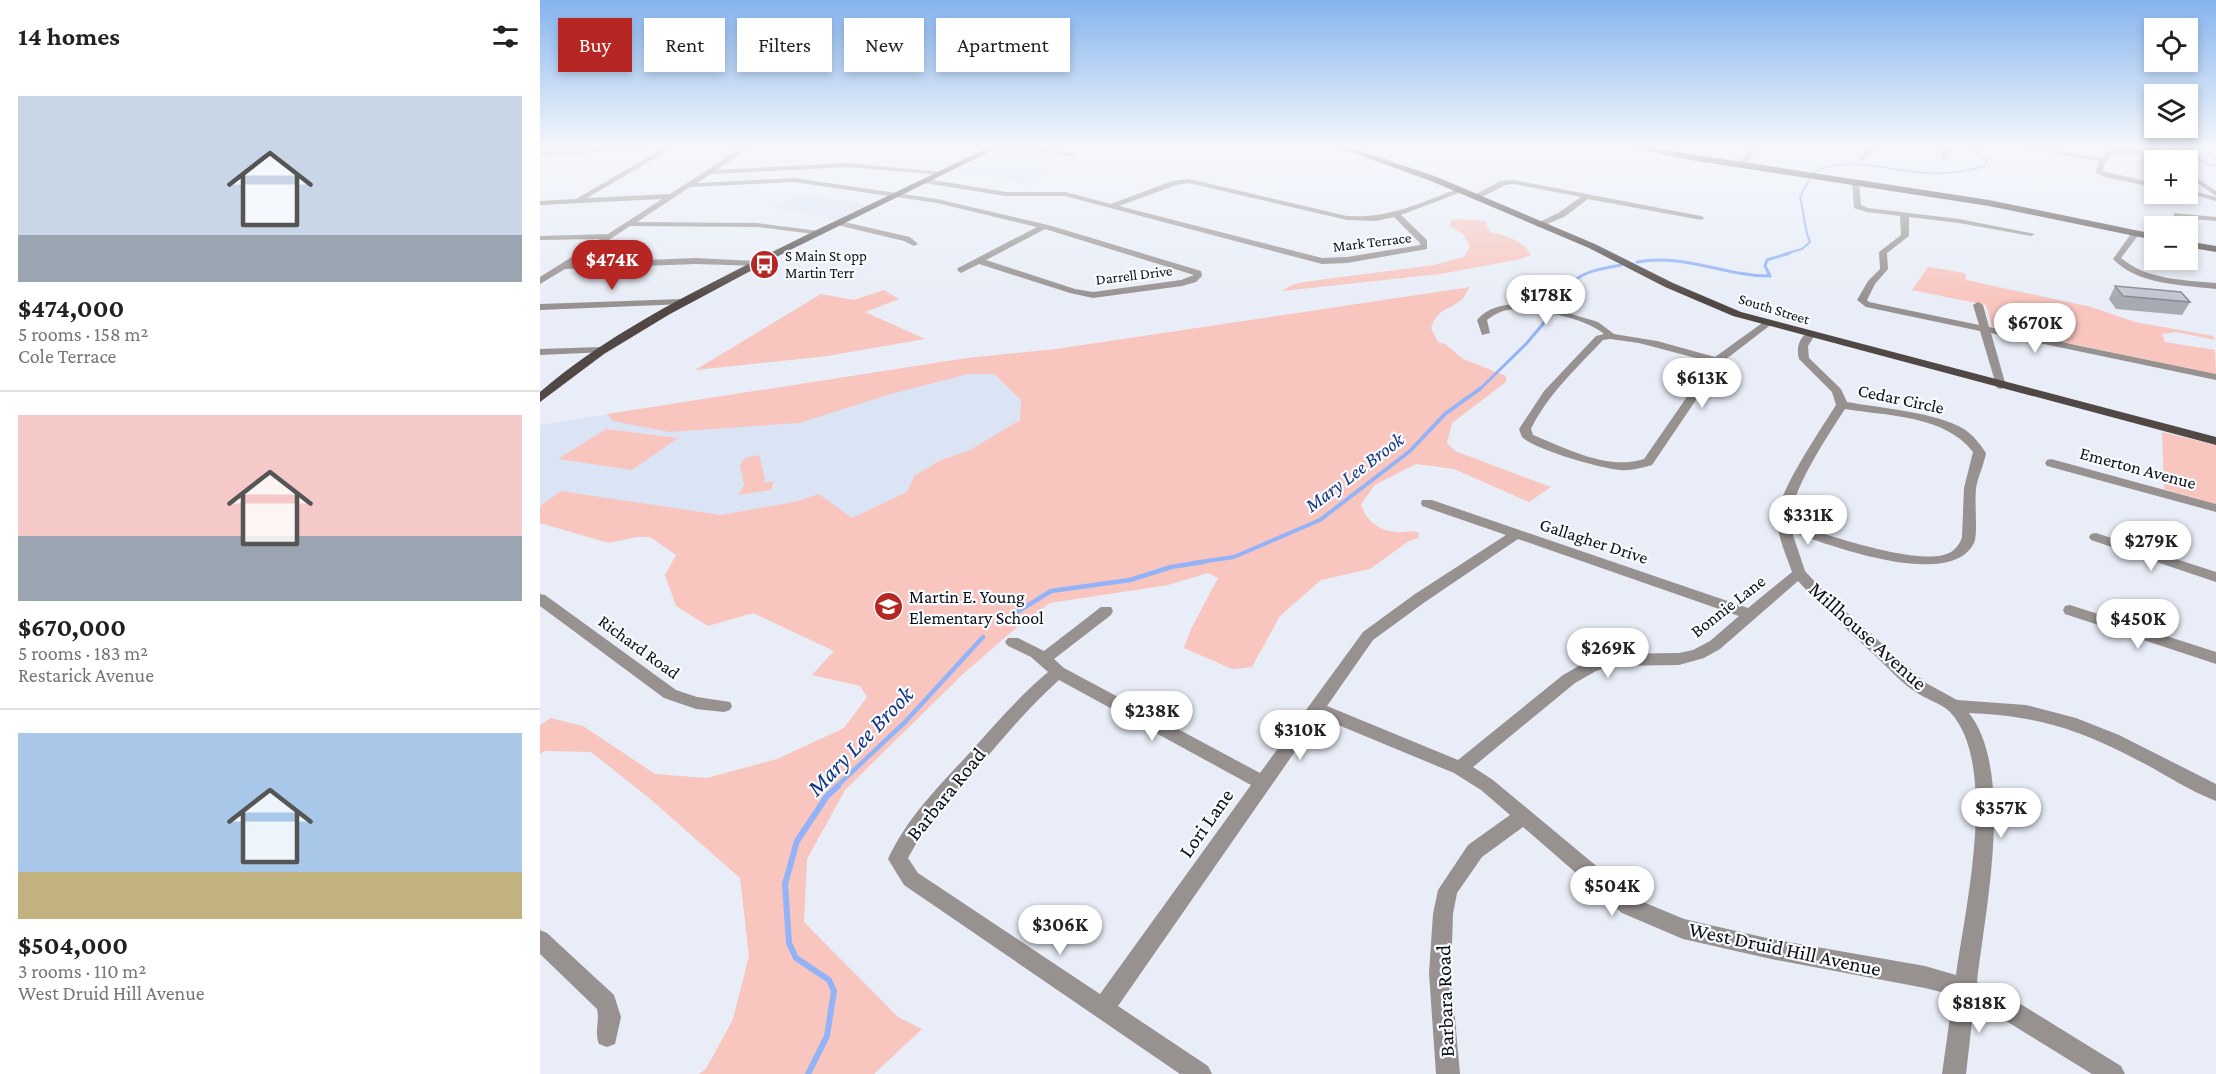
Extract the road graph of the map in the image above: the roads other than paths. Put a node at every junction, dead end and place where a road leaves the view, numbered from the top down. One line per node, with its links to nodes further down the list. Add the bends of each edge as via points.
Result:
1 (583, 198): 16 (street)
2 (632, 198): 16 (street)
3 (669, 198): 25 (street)
4 (892, 198): 24 (main road)
5 (919, 198): 27 (street, Darrell Drive, via 958,204)
6 (1082, 198): 18 (street, Mark Terrace)
7 (1134, 198): 18 (street)
8 (1263, 198): 20 (street, via 1355,219)
9 (1440, 198): 20 (street)
10 (1478, 198): 26 (main road, South Street)
11 (1584, 198): 26 (street)
12 (1598, 198): 23 (street)
13 (1856, 198): 21 (street, via 1861,208)
14 (1956, 198): 29 (main road)
15 (2198, 198): 19 (street)
16 (578, 201): 17 (street)
17 (540, 203)
18 (1112, 206): 20 (street, Mark Terrace, via 1305,258 1332,261 1424,247 1424,242)
19 (2215, 210): 22 (street)
20 (1395, 214)
21 (1904, 215): 30 (street); 49 (street, via 1905,236 1883,252 1884,269 1869,286 1864,303)
22 (2177, 216)
23 (1701, 218)
24 (840, 223): 28 (main road); 34 (street)
25 (628, 224): 28 (street, via 757,225); 32 (street)
26 (1540, 225): 48 (main road, South Street, via 1716,306)
27 (1043, 227): 37 (street); 37 (street, Darrell Drive, via 1170,264 1198,276 1182,283 1098,295 1073,291)
28 (819, 233): 38 (main road)
29 (2136, 233): 31 (main road); 43 (street, via 2118,256 2123,265 2154,276)
30 (2031, 234)
31 (2144, 235)
32 (610, 236): 33 (street); 39 (street)
33 (540, 238)
34 (914, 244)
35 (2198, 246): 36 (main road)
36 (2216, 249)
37 (979, 261): 41 (street)
38 (756, 264): 39 (street, via 695,261); 44 (main road)
39 (562, 267): 40 (street); 42 (street)
40 (542, 268)
41 (961, 270)
42 (540, 281)
43 (2216, 286)
44 (678, 305): 46 (street); 47 (street); 53 (main road)
45 (1978, 305): 49 (street)
46 (540, 307)
47 (540, 312)
48 (1768, 323): 52 (main road, South Street); 55 (street)
49 (1986, 329): 56 (street); 57 (street)
50 (1485, 333): 51 (street, via 1482,320 1487,314 1513,306 1591,322)
51 (1610, 335): 55 (street); 55 (street, via 1600,338 1530,417 1525,429 1528,437 1602,463 1640,466 1648,462)
52 (1810, 335): 57 (main road, South Street); 59 (street, Cedar Circle, via 1801,353 1837,391)
53 (602, 350): 54 (street); 58 (main road)
54 (540, 351)
55 (1717, 361)
56 (2216, 377)
57 (2001, 386): 60 (main road, South Street)
58 (540, 397)
59 (1842, 405): 64 (street, Cedar Circle, via 1787,501); 64 (street, Cedar Circle, via 1937,423 1969,439 1980,453 1970,489 1967,543 1960,554 1949,558 1900,559)
60 (2216, 441)
61 (2051, 463): 63 (street, Emerton Avenue)
62 (1427, 503): 65 (street, Gallagher Drive)
63 (2216, 508)
64 (1785, 525): 67 (street, Cedar Circle)
65 (1517, 534): 72 (street, Gallagher Drive); 79 (street, Lori Lane, via 1368,636)
66 (2096, 537): 68 (street)
67 (1799, 573): 72 (street, Bonnie Lane); 78 (street, Millhouse Avenue, via 1920,687)
68 (2216, 577)
69 (540, 599): 77 (street, Richard Road, via 670,694 696,704)
70 (2070, 610): 74 (street)
71 (1106, 611): 75 (street)
72 (1749, 614): 80 (street, Bonnie Lane, via 1715,645 1698,654 1679,659 1610,660 1590,667 1569,679)
73 (1013, 642): 75 (street)
74 (2216, 658)
75 (1044, 659): 76 (street)
76 (1058, 672): 81 (street); 86 (street, Barbara Road, via 1018,709 939,799 898,859 911,879)
77 (724, 706)
78 (1954, 706): 82 (street, via 2051,716 2092,731); 85 (street, Millhouse Avenue, via 1968,724 1980,753 1984,792 1982,859)
79 (1317, 709): 80 (street, West Druid Hill Avenue); 81 (street, Lori Lane)
80 (1460, 768): 83 (street, West Druid Hill Avenue, via 1487,785)
81 (1263, 783): 86 (street, Lori Lane)
82 (2216, 793)
83 (1522, 817): 85 (street, West Druid Hill Avenue, via 1629,906 1654,918 1683,929 1771,949); 89 (street, Barbara Road, via 1475,851 1448,890 1440,973)
84 (540, 940): 87 (street, via 606,1003 610,1017)
85 (1965, 988): 90 (street, Millhouse Avenue); 91 (street, West Druid Hill Avenue, via 2006,1008)
86 (1103, 1008): 88 (street, Barbara Road)
87 (607, 1035)
88 (1200, 1074)
89 (1448, 1074)
90 (1954, 1074)
91 (2113, 1074)

